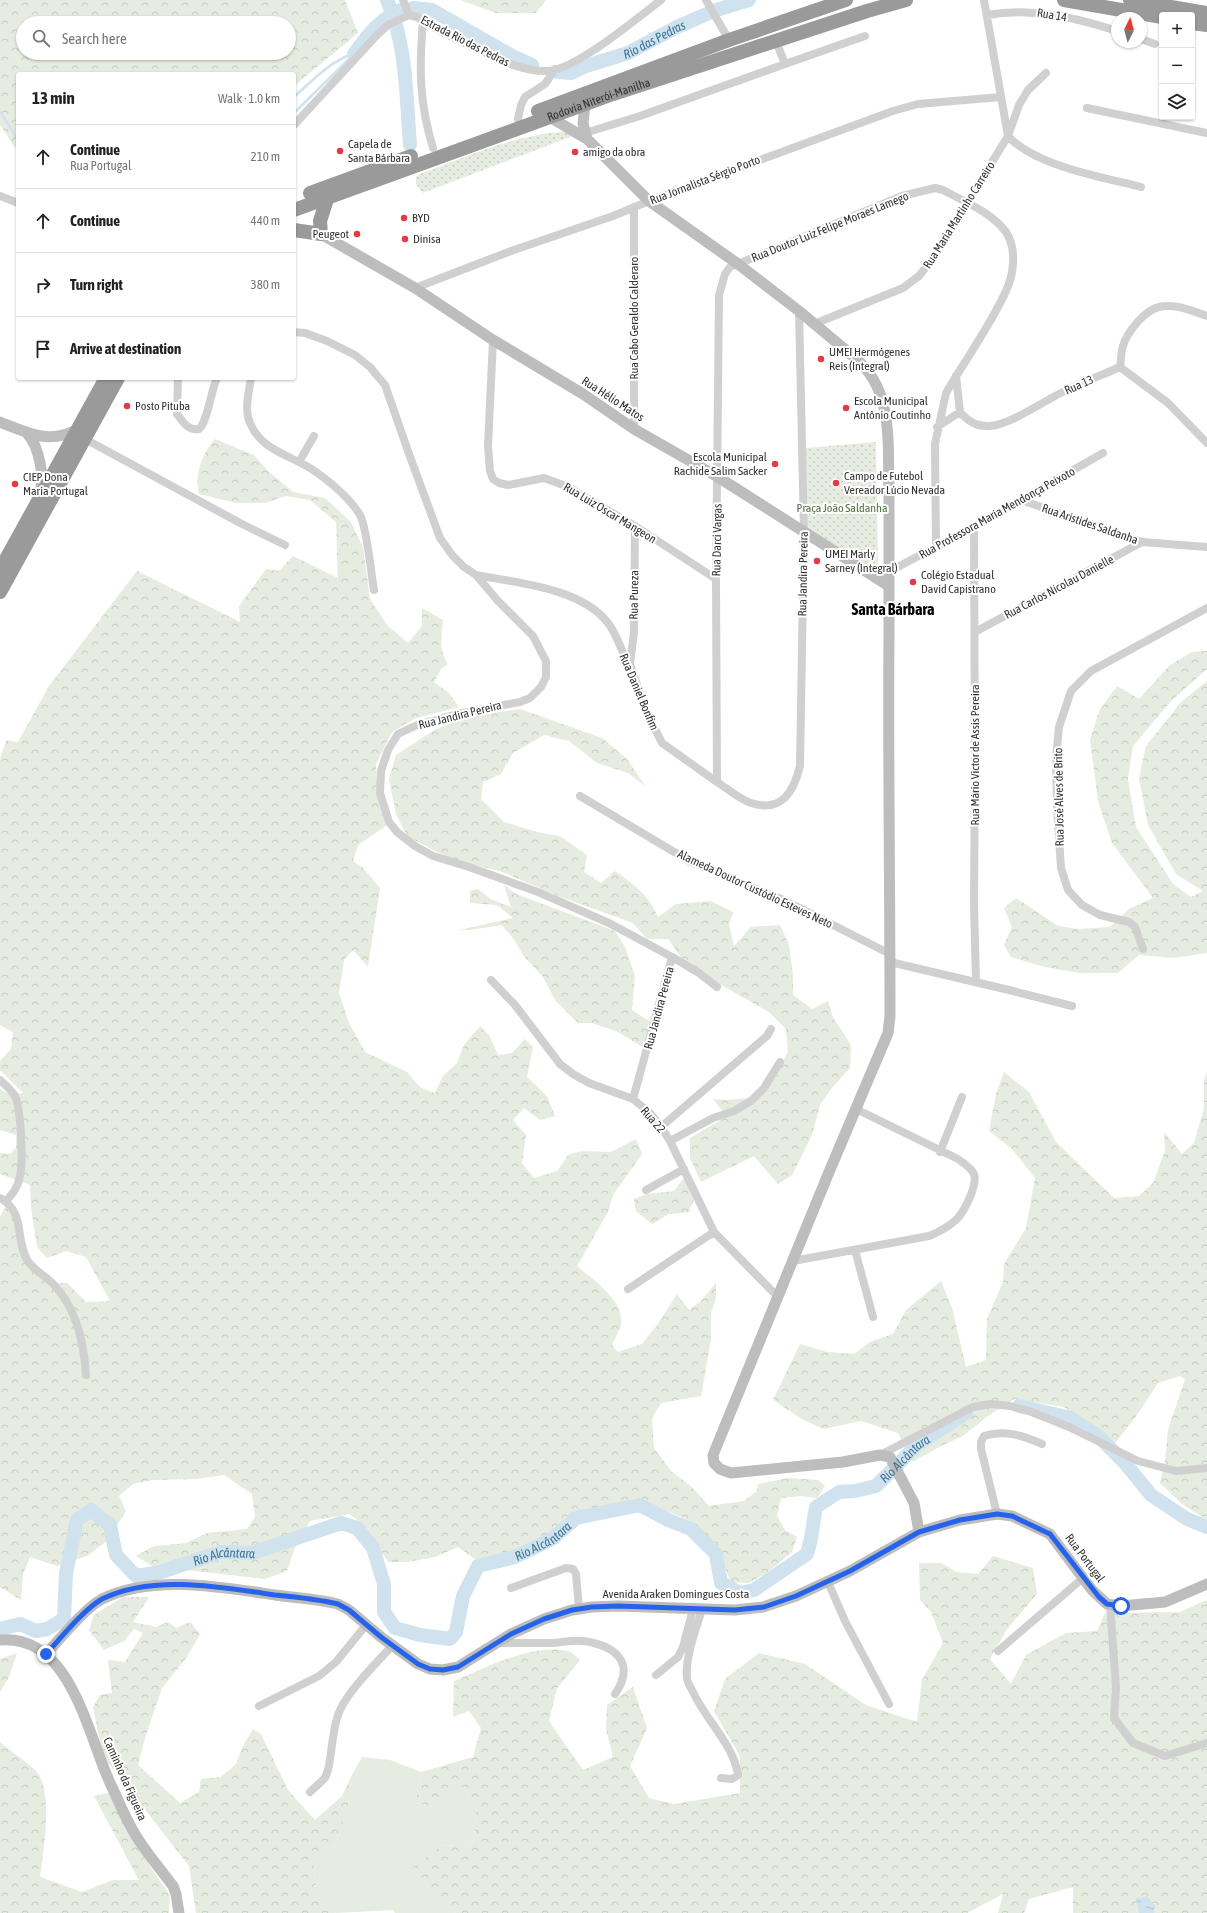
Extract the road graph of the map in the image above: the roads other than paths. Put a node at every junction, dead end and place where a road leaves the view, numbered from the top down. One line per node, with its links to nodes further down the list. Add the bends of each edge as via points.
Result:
1 (403, 0): 11 (street)
2 (661, 0): 23 (street, Estrada Rio das Pedras, via 590,51)
3 (706, 0): 18 (street)
4 (846, 0): 18 (highway, Rodovia Niterói-Manilha)
5 (906, 0): 19 (highway, Rodovia Niterói-Manilha)
6 (984, 0): 12 (street)
7 (1064, 0): 9 (highway)
8 (1130, 0): 9 (highway)
9 (1154, 8): 10 (highway)
10 (1207, 13)
11 (409, 15): 13 (street, Estrada Rio das Pedras); 30 (street, Estrada Rio das Pedras, via 388,25 377,35)
12 (987, 15): 16 (street, Rua 14, via 1015,11 1032,12 1060,16); 25 (street)
13 (423, 21): 23 (street, Estrada Rio das Pedras, via 512,65 534,70); 34 (street, via 420,79 423,114)
14 (1195, 23): 15 (highway)
15 (1207, 25)
16 (1111, 29)
17 (865, 36): 22 (street)
18 (729, 40): 29 (highway, Rodovia Niterói-Manilha)
19 (776, 41): 22 (street); 26 (highway, Rodovia Niterói-Manilha)
20 (1147, 41): 21 (street)
21 (1155, 44)
22 (785, 64): 32 (street)
23 (555, 69): 29 (street, via 545,84 525,97)
24 (1046, 73): 33 (street, Rua Maria Martinho Carreiro, via 1028,90 1019,105)
25 (1001, 97): 33 (street); 39 (street, Rua Jornalista Sérgio Porto, via 918,104 830,133)
26 (584, 104): 28 (highway, Rodovia Niterói-Manilha); 32 (street, via 583,123)
27 (1087, 108): 31 (street)
28 (548, 116): 32 (street); 37 (highway, Rodovia Niterói-Manilha)
29 (518, 119): 34 (highway, Rodovia Niterói-Manilha)
30 (296, 123)
31 (1207, 133)
32 (586, 136): 39 (street)
33 (1008, 136): 35 (street, via 1030,154 1050,162); 41 (street, Rua Maria Martinho Carreiro)
34 (433, 148): 38 (highway, Rodovia Niterói-Manilha)
35 (1140, 187)
36 (0, 196): 40 (street)
37 (328, 196): 43 (highway, Rodovia Niterói-Manilha); 45 (highway, via 320,221)
38 (296, 199)
39 (649, 200): 42 (street, Rua Jornalista Sérgio Porto); 46 (street)
40 (16, 202)
41 (967, 203): 46 (street, Rua Doutor Luiz Felipe Moraes Lamego, via 939,189 916,192); 50 (street, Rua Maria Martinho Carreiro, via 934,257 919,276 903,288); 54 (street, Rua Doutor Luiz Felipe Moraes Lamego, via 993,218 1006,233 1014,259 1006,290)
42 (634, 207): 47 (street, Rua Jornalista Sérgio Porto, via 511,250); 63 (street, Rua Cabo Geraldo Calderaro)
43 (296, 209)
44 (296, 230): 45 (highway)
45 (321, 234): 47 (street, Rua Hélio Matos)
46 (738, 264): 48 (street); 70 (street, Rua Darci Vargas, via 730,267 725,274 719,295)
47 (415, 288): 52 (street, Rua Hélio Matos)
48 (799, 311): 50 (street); 75 (street, Rua Jandira Pereira)
49 (1207, 316): 53 (street, via 1176,307 1160,306 1147,312 1135,325 1123,345)
50 (814, 324): 81 (street, via 863,364 881,395 888,441)
51 (296, 332): 82 (street, Rua Jandira Pereira, via 327,341 355,355 370,367 385,385 440,538 464,568)
52 (493, 340): 63 (street, Rua Hélio Matos, via 583,394); 73 (street, Rua Luiz Oscar Mangeon, via 488,446 493,479 508,485 544,478 555,481)
53 (1120, 367): 60 (street, Rua 13, via 1060,393 1000,424 979,425 968,421); 67 (street, via 1168,403)
54 (956, 376): 60 (street); 62 (street, Rua Doutor Luiz Felipe Moraes Lamego, via 946,393)
55 (105, 380): 65 (highway)
56 (117, 380): 65 (highway)
57 (178, 380): 58 (street, via 177,414 190,429 194,430 199,429 205,422)
58 (216, 380)
59 (251, 380): 69 (street, via 249,422 256,434 269,447)
60 (960, 412): 62 (street)
61 (0, 422): 64 (street)
62 (937, 427): 78 (street, Rua Doutor Luiz Felipe Moraes Lamego)
63 (634, 429): 70 (street, Rua Hélio Matos)
64 (26, 432): 65 (street, via 50,438); 72 (street, via 32,438 40,468 41,491)
65 (81, 434): 72 (highway); 77 (street); 86 (highway)
66 (314, 436): 69 (street)
67 (1207, 443)
68 (1103, 453): 71 (street, Rua Professora Maria Mendonça Peixoto)
69 (299, 462): 85 (street, via 329,483 361,516)
70 (718, 478): 75 (street, Rua Hélio Matos); 83 (street, Rua Darci Vargas)
71 (1021, 500): 74 (street, Rua Professora Maria Mendonça Peixoto); 76 (street, Rua Aristides Saldanha)
72 (38, 503): 80 (highway)
73 (635, 526): 83 (street, Rua Luiz Oscar Mangeon); 89 (street, Rua Pureza, via 634,632)
74 (974, 527): 78 (street, Rua Professora Maria Mendonça Peixoto); 88 (street, Rua Mário Victor de Assis Pereira)
75 (804, 532): 84 (street, Rua Hélio Matos); 90 (street, Rua Jandira Pereira, via 800,766 797,780 791,792 781,802 768,805 752,803)
76 (1142, 542): 79 (street, Rua Aristides Saldanha); 88 (street, Rua Carlos Nicolau Danielle)
77 (285, 545)
78 (936, 547): 81 (street, Rua Professora Maria Mendonça Peixoto)
79 (1207, 547)
80 (0, 570)
81 (890, 571): 84 (street)
82 (476, 575): 89 (street, Rua Daniel Bonfim, via 560,592 592,606 609,624); 93 (street, Rua Jandira Pereira, via 533,636 546,660 546,677 541,687 530,698 520,702 457,714 417,725 398,734 388,750 381,770 380,793 389,822 397,832 432,856 538,892 610,923)
83 (716, 579): 90 (street, Rua Darci Vargas)
84 (889, 586): 94 (street)
85 (374, 590)
86 (0, 592)
87 (1207, 608): 92 (street, Rua José Alves de Brito, via 1091,671 1071,691 1059,727 1056,758 1057,807 1061,868 1068,890 1082,905 1100,915 1129,922 1135,927)
88 (975, 632): 96 (street, Rua Mário Victor de Assis Pereira)
89 (630, 664): 90 (street, Rua Daniel Bonfim, via 645,709 662,743)
90 (717, 782)
91 (580, 796): 94 (street, Alameda Doutor Custódio Esteves Neto, via 691,862 786,901)
92 (1143, 949)
93 (672, 957): 97 (street); 103 (street, Rua Jandira Pereira)
94 (890, 958): 96 (street, Alameda Doutor Custódio Esteves Neto); 104 (street, via 888,1033)
95 (491, 980): 103 (street, Rua 22, via 515,1005 542,1043 564,1067 589,1083)
96 (976, 982): 98 (street, Alameda Doutor Custódio Esteves Neto)
97 (717, 987)
98 (1072, 1006)
99 (771, 1029): 105 (street, via 767,1036)
100 (780, 1062): 106 (street, via 764,1088 750,1101)
101 (0, 1080): 110 (street, via 15,1097 22,1166 20,1179 13,1193)
102 (962, 1098): 107 (street)
103 (633, 1099): 105 (street, Rua 22)
104 (856, 1109): 107 (street); 113 (street)
105 (662, 1127): 106 (street, Rua 22)
106 (670, 1141): 108 (street, Rua 22)
107 (940, 1152): 112 (street, via 958,1159 973,1173 972,1194 957,1219 929,1236)
108 (684, 1169): 109 (street); 111 (street, Rua 22)
109 (646, 1190)
110 (3, 1199): 117 (street, via 14,1211 26,1258 53,1284 68,1304 81,1335)
111 (714, 1232): 114 (street); 115 (street, Rua 22)
112 (855, 1250): 113 (street); 116 (street)
113 (793, 1261): 115 (street)
114 (628, 1289)
115 (778, 1297): 119 (street, via 718,1442 713,1455 714,1463 720,1469 731,1473 843,1462)
116 (873, 1316)
117 (86, 1375)
118 (1042, 1444): 121 (street, via 1012,1434 984,1436 981,1449)
119 (891, 1462): 120 (street, via 973,1407 990,1404 1029,1411 1069,1427 1138,1461 1176,1471); 122 (street, via 914,1503)
120 (1207, 1468)
121 (997, 1514): 122 (street, Rua Portugal, via 960,1520); 123 (street, Rua Portugal, via 1012,1516 1050,1534)
122 (919, 1532): 124 (street, Avenida Araken Domingues Costa)
123 (1083, 1578): 127 (street, Rua Portugal, via 1099,1597); 134 (street)
124 (828, 1582): 129 (street, Avenida Araken Domingues Costa, via 764,1607 735,1610); 138 (street, via 845,1621)
125 (1207, 1584): 127 (street, via 1166,1602 1121,1606)
126 (511, 1588): 128 (street, via 566,1568 573,1569 576,1574)
127 (1110, 1604): 140 (street, via 1116,1688 1114,1718 1133,1743 1165,1756)
128 (579, 1609): 129 (street, Avenida Araken Domingues Costa, via 618,1606); 132 (street, Avenida Araken Domingues Costa, via 544,1619)
129 (698, 1609): 136 (street, via 678,1657); 141 (street, via 687,1679 698,1703 721,1736 737,1768 738,1775 732,1779)
130 (366, 1625): 133 (street, Avenida Araken Domingues Costa); 135 (street, Avenida Araken Domingues Costa, via 349,1610 326,1601 197,1584 161,1585 121,1592 101,1600); 139 (street, via 336,1662 319,1676)
131 (0, 1640): 135 (street, Caminho da Figueira, via 26,1642)
132 (497, 1643): 133 (street, Avenida Araken Domingues Costa, via 458,1667 443,1670 430,1669 418,1664); 137 (street, via 584,1641 610,1649 621,1659 625,1667 623,1681)
133 (393, 1645): 142 (street, via 365,1675 342,1707 338,1715 328,1770)
134 (998, 1651)
135 (46, 1654): 143 (street, Caminho da Figueira, via 62,1671 73,1691 104,1771 139,1841 173,1886)
136 (656, 1675)
137 (616, 1694)
138 (889, 1704)
139 (259, 1706)
140 (1207, 1742)
141 (721, 1778)
142 (310, 1792)
143 (179, 1913)

